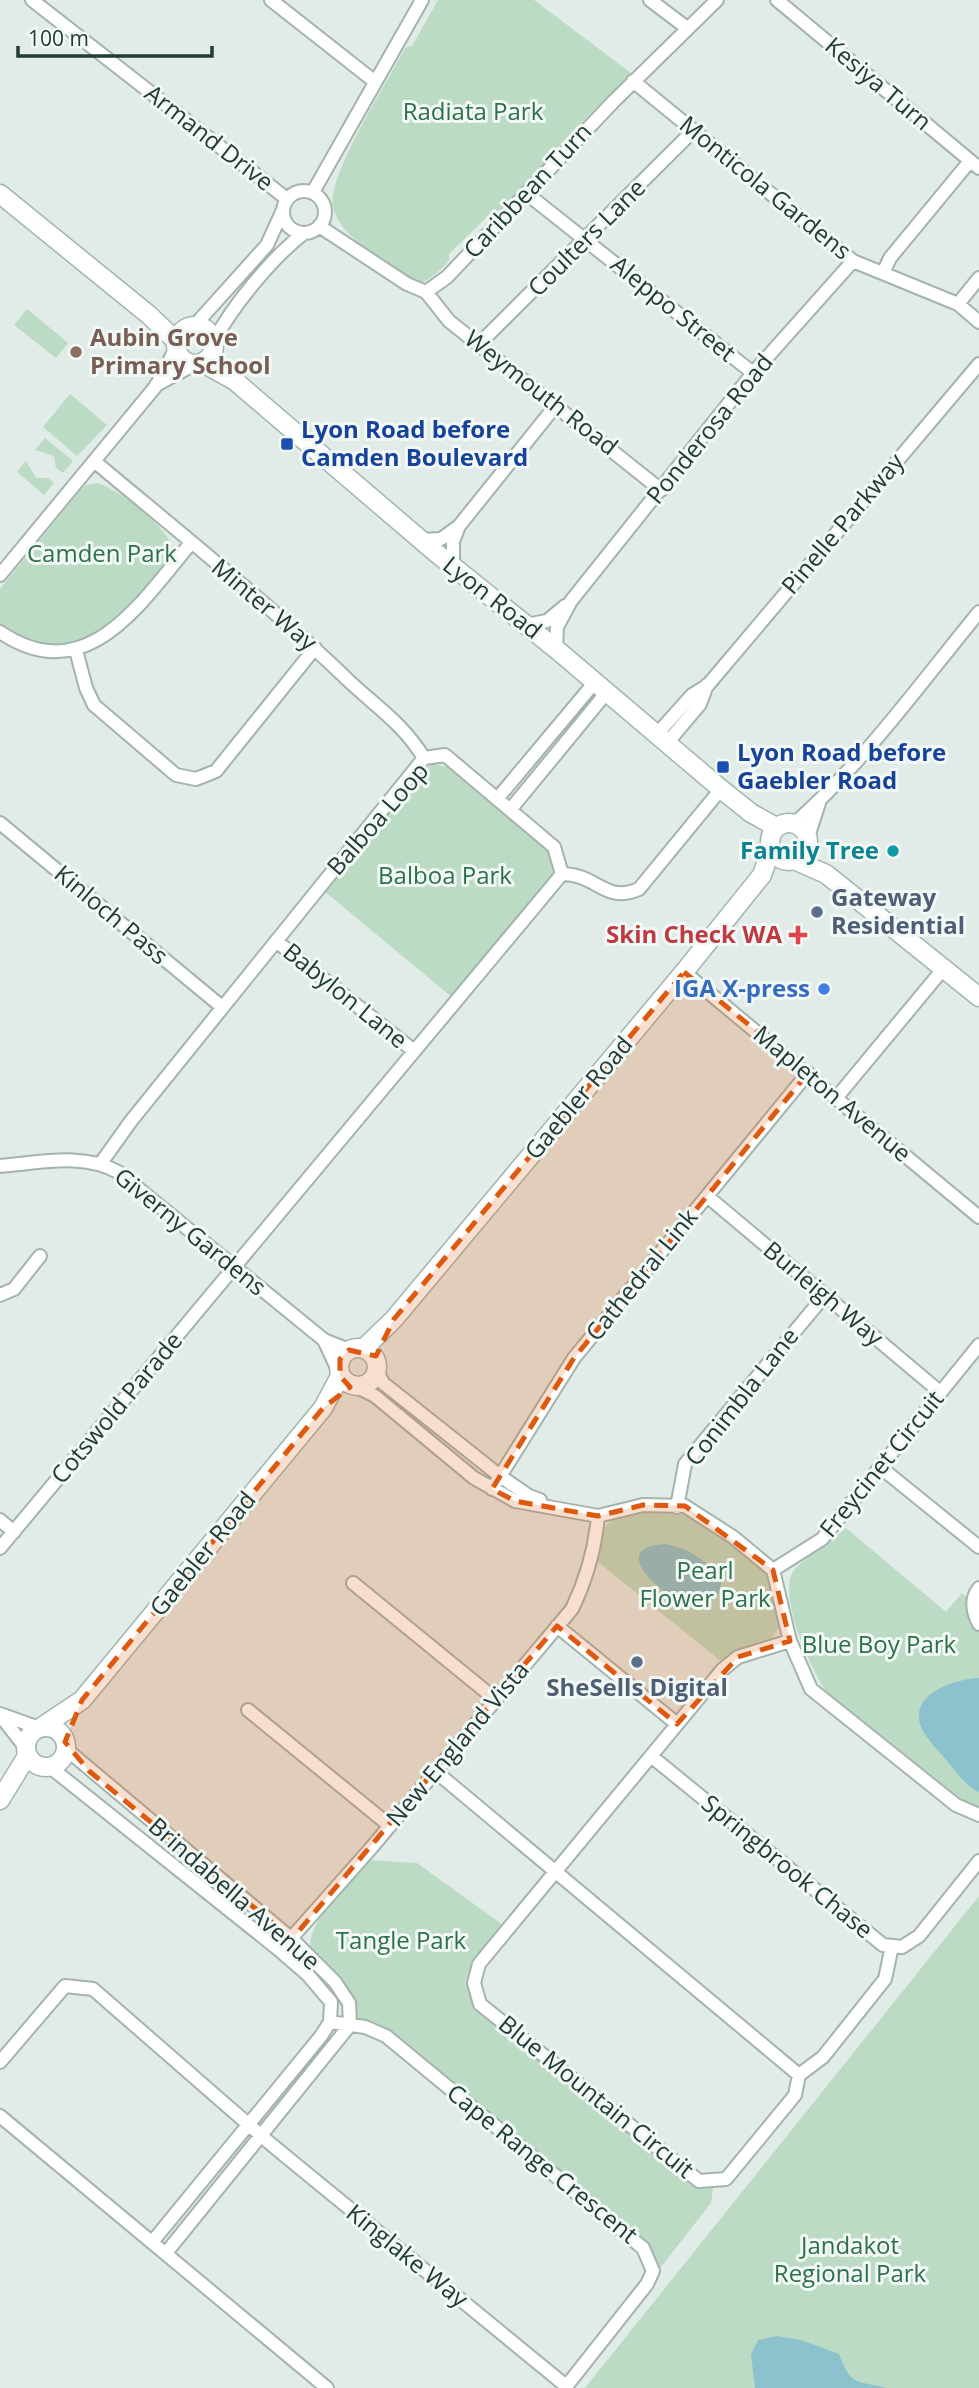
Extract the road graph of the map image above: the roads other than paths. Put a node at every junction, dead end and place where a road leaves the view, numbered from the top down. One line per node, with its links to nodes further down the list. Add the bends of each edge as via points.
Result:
1 (32, 0): 15 (street, Armand Drive)
2 (271, 0): 8 (street)
3 (422, 0): 8 (street)
4 (650, 0): 7 (street)
5 (716, 0): 7 (street, Caribbean Turn)
6 (778, 0): 11 (street, Kesiya Turn)
7 (687, 28): 9 (street, Caribbean Turn)
8 (374, 81): 12 (street)
9 (633, 81): 10 (street, Monticola Gardens); 13 (street, Caribbean Turn)
10 (694, 130): 19 (street, Coulters Lane); 20 (street, Monticola Gardens)
11 (974, 164): 21 (street, via 890,258)
12 (313, 192): 15 (street, via 299,191); 17 (street, via 325,208)
13 (526, 193): 19 (street, Aleppo Street); 23 (street, Caribbean Turn, via 447,277)
14 (0, 194): 25 (street)
15 (287, 199): 16 (street)
16 (282, 212): 18 (street, via 287,225); 27 (street, via 267,245 209,313)
17 (319, 226): 18 (street); 23 (street)
18 (304, 233): 30 (street, via 240,303)
19 (585, 240): 28 (street, Coulters Lane); 32 (street, Aleppo Street)
20 (853, 261): 21 (street, Monticola Gardens); 32 (street, Ponderosa Road)
21 (883, 273): 24 (street, Monticola Gardens)
22 (979, 278): 24 (street)
23 (426, 292): 28 (street, Weymouth Road, via 449,321)
24 (958, 304): 26 (street, Monticola Gardens)
25 (149, 315): 27 (street); 29 (street)
26 (979, 322)
27 (192, 326): 29 (street, via 179,334); 30 (street, via 209,331)
28 (479, 344): 34 (street, Weymouth Road)
29 (176, 345): 30 (street, via 183,360); 33 (street)
30 (206, 355): 33 (street); 38 (street, Lyon Road)
31 (979, 364): 50 (street, Pinelle Parkway, via 708,685 692,695)
32 (753, 373): 36 (street, Ponderosa Road)
33 (156, 386): 35 (street)
34 (557, 404): 36 (street, Weymouth Road); 37 (street)
35 (94, 461): 39 (street, Minter Way); 41 (street)
36 (661, 490): 42 (street, Ponderosa Road)
37 (459, 526): 38 (street, via 441,539); 40 (street, via 453,541)
38 (420, 540): 40 (street, Lyon Road)
39 (191, 543): 46 (street, Minter Way); 48 (street, via 130,615 103,639)
40 (453, 567): 44 (street, Lyon Road)
41 (0, 575)
42 (571, 601): 44 (street, Ponderosa Road, via 547,621); 47 (street, Ponderosa Road, via 557,627)
43 (979, 612): 54 (street)
44 (526, 625): 47 (street, Lyon Road)
45 (0, 632): 48 (street, via 19,645)
46 (315, 648): 48 (street, via 216,771 196,779 176,775 94,705); 51 (street, Minter Way, via 403,726)
47 (556, 649): 49 (street, Lyon Road)
48 (76, 650)
49 (601, 687): 50 (street, Lyon Road); 53 (street); 55 (street)
50 (662, 738): 52 (street, Lyon Road)
51 (424, 758): 53 (street, Balboa Loop, via 444,755); 64 (street, Balboa Loop)
52 (721, 789): 58 (street, Lyon Road, via 751,813); 61 (street, via 639,889 625,895 610,893 579,874)
53 (497, 799): 55 (street, Balboa Loop)
54 (819, 802): 56 (street); 59 (street)
55 (510, 810): 61 (street, Balboa Loop, via 554,847)
56 (795, 823): 58 (street); 59 (street)
57 (0, 824): 68 (street, Kinloch Pass)
58 (772, 840): 60 (street, via 778,858); 63 (street, Gaebler Road)
59 (808, 841): 60 (street, via 806,851); 62 (street)
60 (791, 861): 62 (street); 63 (street, Gaebler Road)
61 (562, 874): 69 (street)
62 (826, 874): 65 (street)
63 (762, 875): 66 (street, Gaebler Road)
64 (276, 941): 68 (street, Balboa Loop); 69 (street, Babylon Lane)
65 (944, 968): 67 (street); 71 (street)
66 (684, 972): 70 (street, Mapleton Avenue); 82 (street, Gaebler Road)
67 (979, 997)
68 (222, 1007): 72 (street, Balboa Loop)
69 (414, 1051): 77 (street)
70 (808, 1073): 71 (street, Mapleton Avenue); 74 (street, Cathedral Link)
71 (837, 1097): 75 (street, Mapleton Avenue)
72 (101, 1163): 73 (street, Giverny Gardens); 77 (street, Giverny Gardens)
73 (0, 1166)
74 (707, 1196): 79 (street, Burleigh Way); 86 (street, Cathedral Link, via 573,1358)
75 (979, 1217)
76 (40, 1256): 78 (street, via 14,1289)
77 (234, 1268): 80 (street, Giverny Gardens); 91 (street, Cotswold Parade)
78 (0, 1295)
79 (824, 1295): 84 (street, Burleigh Way); 88 (street, Conimbla Lane, via 685,1464)
80 (324, 1340): 82 (street, Giverny Gardens); 83 (street, Giverny Gardens)
81 (979, 1345): 84 (street, Freycinet Circuit)
82 (366, 1357): 83 (street, Gaebler Road, via 340,1359); 83 (street, Gaebler Road, via 369,1383); 86 (street, via 383,1383)
83 (347, 1380): 87 (street, via 375,1396); 101 (street, Gaebler Road)
84 (940, 1392): 85 (street, Freycinet Circuit)
85 (880, 1467): 92 (street); 94 (street, Freycinet Circuit, via 822,1539)
86 (500, 1476): 87 (street, Cathedral Link); 89 (street, via 529,1496)
87 (492, 1489): 89 (street, via 515,1501)
88 (677, 1507): 89 (street, via 643,1505); 94 (street, via 685,1506 733,1537)
89 (592, 1515): 98 (street, New England Vista, via 595,1549 586,1581)
90 (0, 1520): 91 (street)
91 (14, 1532): 93 (street, Cotswold Parade)
92 (979, 1546)
93 (0, 1548)
94 (773, 1570): 99 (street)
95 (353, 1583): 100 (street)
96 (979, 1588): 97 (street, via 972,1612)
97 (979, 1624)
98 (557, 1626): 100 (street, New England Vista); 104 (street)
99 (790, 1641): 104 (street, Blue Mountain Circuit, via 738,1657); 111 (street, via 811,1689 956,1805)
100 (495, 1699): 109 (street, New England Vista)
101 (82, 1700): 105 (street, Gaebler Road); 106 (street, Gaebler Road)
102 (248, 1710): 112 (street)
103 (0, 1714): 105 (street); 108 (street, Brindabella Avenue)
104 (677, 1724): 107 (street, Blue Mountain Circuit)
105 (41, 1727): 106 (street, via 59,1731); 108 (street, via 28,1737)
106 (65, 1746): 108 (street, via 60,1761); 115 (street, Brindabella Avenue)
107 (651, 1756): 114 (street, Blue Mountain Circuit); 116 (street, Springbrook Chase, via 883,1945)
108 (35, 1759): 110 (street); 117 (street, Brindabella Avenue)
109 (435, 1771): 112 (street, New England Vista); 114 (street)
110 (3, 1796)
111 (979, 1815)
112 (390, 1826): 115 (street, New England Vista)
113 (979, 1861): 116 (street, Springbrook Chase, via 919,1936 902,1948)
114 (558, 1871): 121 (street); 121 (street, Blue Mountain Circuit, via 479,1964 474,1983 480,2004 699,2181 726,2179 795,2095)
115 (292, 1939): 117 (street, New England Vista); 119 (street, Brindabella Avenue, via 335,1982 349,2003)
116 (892, 1946): 121 (street, via 885,1979 823,2057)
117 (278, 1949): 118 (street, Brindabella Avenue, via 331,2002)
118 (330, 2022): 119 (street, Cape Range Crescent); 123 (street)
119 (350, 2025): 124 (street); 127 (street, Cape Range Crescent, via 386,2036 643,2248 653,2271 647,2284)
120 (0, 2062): 123 (street, Kinglake Way, via 65,1986 93,1989)
121 (799, 2076)
122 (0, 2116): 125 (street)
123 (249, 2124): 124 (street, Kinglake Way); 125 (street)
124 (262, 2136): 126 (street); 127 (street, Kinglake Way)
125 (153, 2241): 126 (street)
126 (166, 2253): 128 (street)
127 (566, 2387)
128 (327, 2388)

